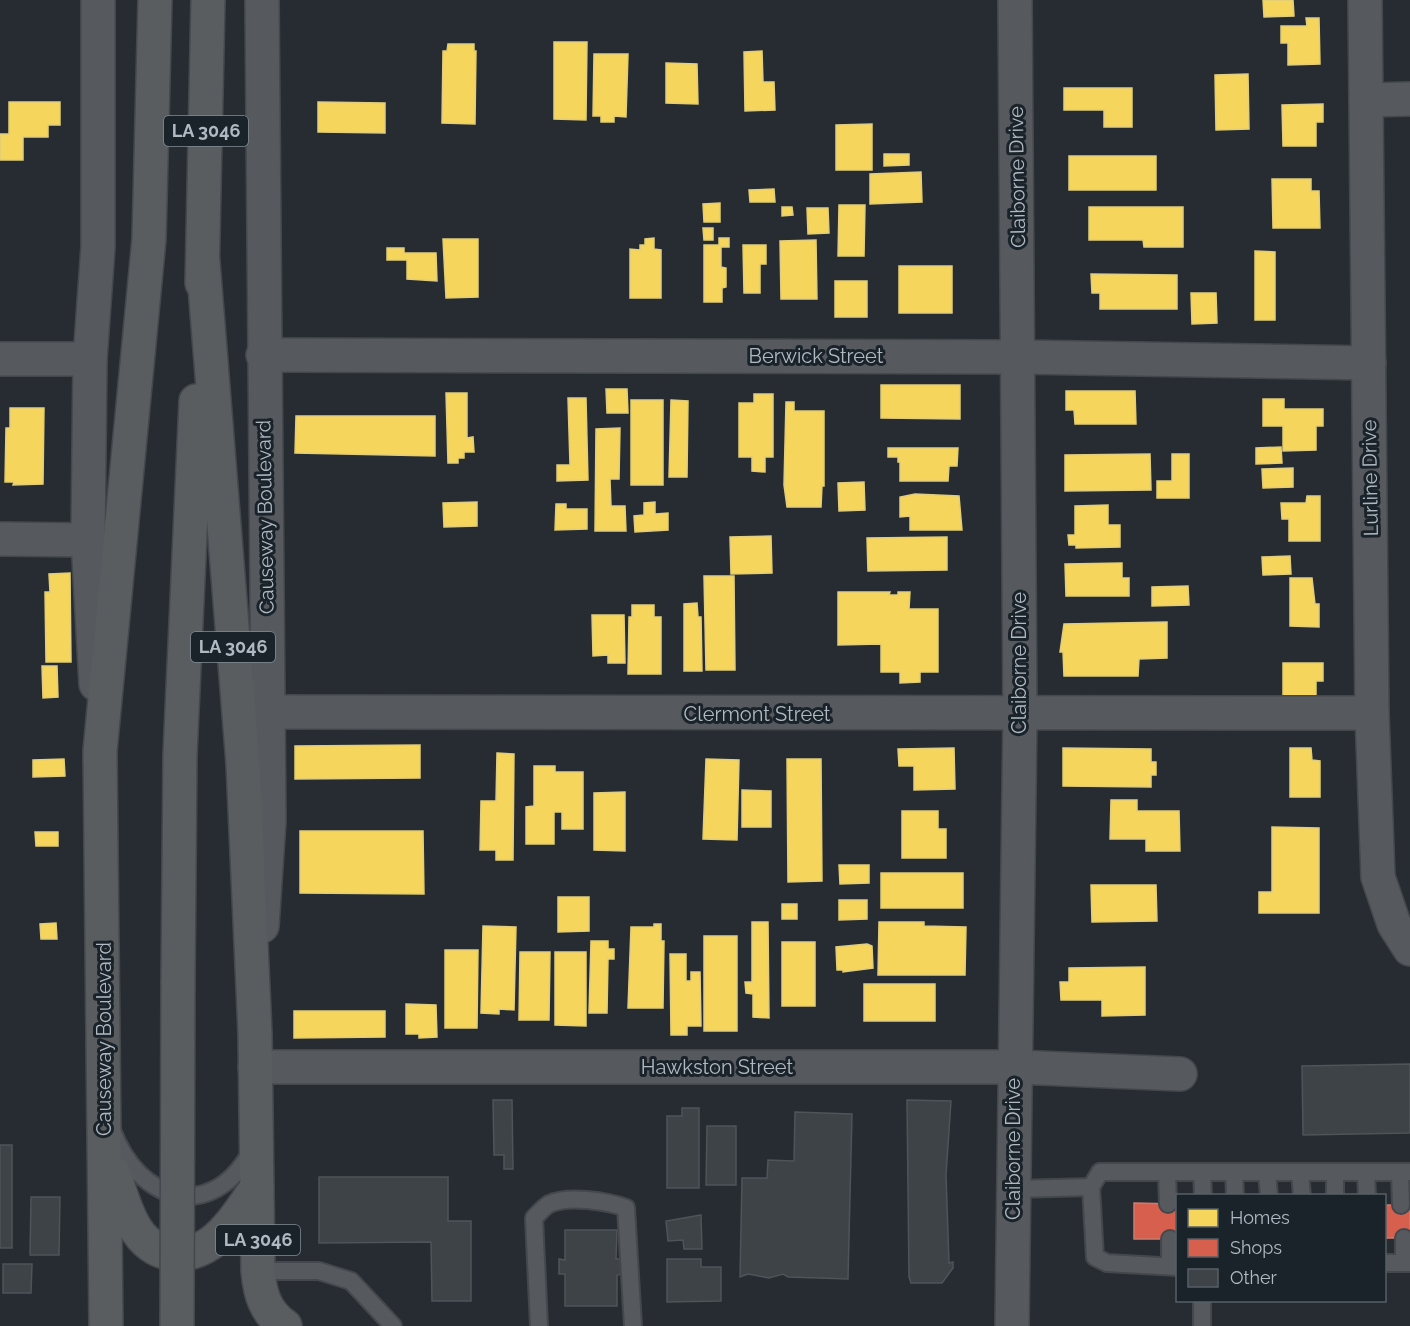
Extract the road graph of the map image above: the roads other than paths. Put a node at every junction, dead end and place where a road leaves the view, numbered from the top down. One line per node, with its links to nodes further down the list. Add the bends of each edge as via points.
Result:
1 (98, 0): 13 (street, Causeway Boulevard, via 98,247)
2 (155, 0): 20 (highway, Causeway Boulevard / LA 3046, via 149,239)
3 (208, 0): 9 (highway, LA 3046)
4 (262, 0): 10 (street, Causeway Boulevard)
5 (1015, 0): 11 (street, Claiborne Drive)
6 (1365, 0): 8 (street, Lurline Drive)
7 (1410, 99): 8 (street)
8 (1366, 100): 14 (street, Lurline Drive)
9 (203, 262): 22 (highway, LA 3046, via 243,764); 56 (highway, bridge, via 180,755)
10 (263, 355): 11 (street, Berwick Street); 17 (street, Causeway Boulevard)
11 (1019, 357): 14 (street, Berwick Street); 19 (street, Claiborne Drive)
12 (0, 359): 13 (street)
13 (90, 359): 16 (street, Causeway Boulevard)
14 (1369, 363): 18 (street, Lurline Drive)
15 (0, 539): 16 (street)
16 (88, 540): 20 (street, Causeway Boulevard)
17 (268, 712): 19 (street, Clermont Street); 22 (street, Causeway Boulevard, via 269,821)
18 (1372, 713): 19 (street, Clermont Street); 21 (street, Lurline Drive, via 1378,877 1394,924)
19 (1020, 714): 24 (street, Claiborne Drive)
20 (100, 752): 26 (highway, Causeway Boulevard / LA 3046)
21 (1410, 949)
22 (255, 1033): 23 (highway, LA 3046)
23 (255, 1067): 24 (street, Hawkston Street); 28 (highway, LA 3046)
24 (1014, 1067): 25 (street, Hawkston Street); 39 (street, Claiborne Drive)
25 (1179, 1074)
26 (104, 1107): 27 (highway, Causeway Boulevard / LA 3046); 28 (lane, via 118,1147 134,1170 155,1189 170,1193 203,1194 217,1189 244,1164)
27 (104, 1140): 37 (highway, via 125,1208 141,1237 154,1250 183,1254 209,1245 227,1228); 55 (highway, Causeway Boulevard / LA 3046)
28 (255, 1144): 37 (highway, LA 3046)
29 (1167, 1172): 30 (lane); 38 (lane, via 1100,1172); 46 (lane)
30 (1202, 1172): 31 (lane); 40 (lane)
31 (1234, 1172): 32 (lane); 41 (lane)
32 (1267, 1172): 33 (lane); 42 (lane)
33 (1300, 1172): 34 (lane); 43 (lane)
34 (1335, 1172): 35 (lane); 44 (lane)
35 (1366, 1172): 36 (lane); 45 (lane)
36 (1405, 1172): 47 (lane)
37 (257, 1187): 53 (highway, LA 3046)
38 (1091, 1187): 39 (lane); 52 (lane, via 1095,1257 1107,1263)
39 (1014, 1189): 61 (street, Claiborne Drive)
40 (1203, 1194)
41 (1235, 1194)
42 (1269, 1194)
43 (1302, 1194)
44 (1335, 1194)
45 (1367, 1194)
46 (1168, 1204)
47 (1401, 1205)
48 (1404, 1238): 51 (lane)
49 (1170, 1239): 52 (lane)
50 (1386, 1263): 51 (lane)
51 (1407, 1263)
52 (1174, 1267)
53 (258, 1271): 57 (highway, LA 3046, via 263,1300); 58 (lane, via 319,1271 351,1281)
54 (1202, 1302): 62 (lane)
55 (106, 1326)
56 (177, 1326)
57 (285, 1326)
58 (393, 1326)
59 (540, 1326): 60 (lane, via 534,1218 549,1204 575,1200 608,1201 626,1208)
60 (633, 1326)
61 (1012, 1326)
62 (1202, 1326)

